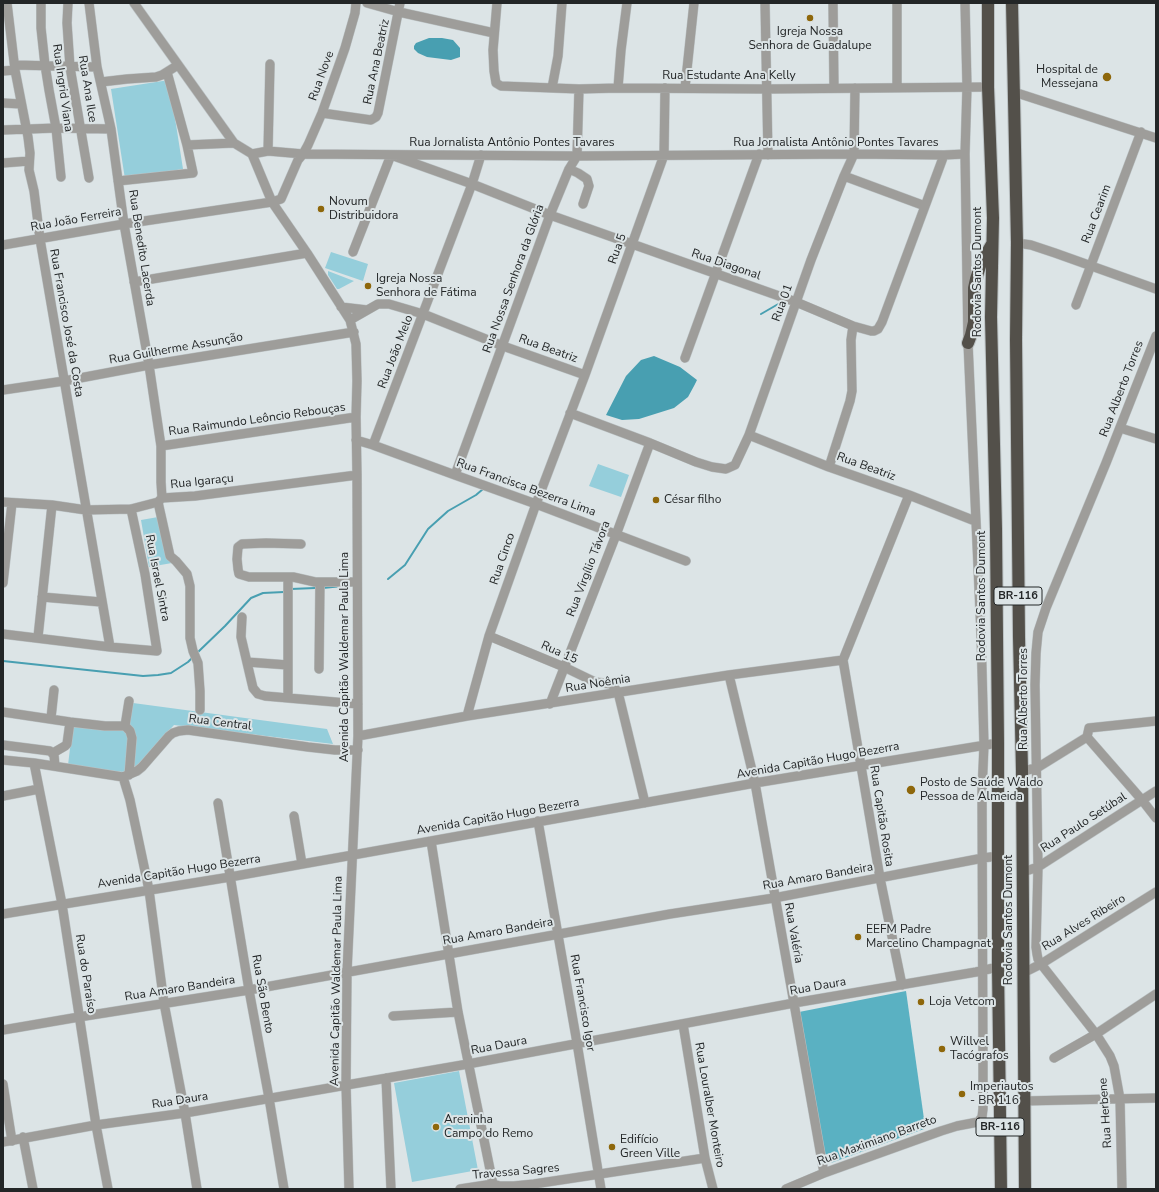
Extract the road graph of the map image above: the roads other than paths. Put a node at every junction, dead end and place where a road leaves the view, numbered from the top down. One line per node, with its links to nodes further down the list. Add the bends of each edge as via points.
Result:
1 (41, 3): 22 (street, Rua Ingrid Viana)
2 (68, 3): 25 (street, Rua Ana Ilce)
3 (89, 3): 26 (street, Rua Benedito Lacerda)
4 (134, 3): 23 (street)
5 (356, 3): 44 (street, Rua Nove, via 345,48)
6 (367, 3): 17 (street)
7 (497, 3): 19 (street)
8 (562, 3): 33 (street, via 558,56)
9 (627, 3): 34 (street)
10 (694, 3): 36 (street)
11 (766, 3): 40 (street)
12 (833, 3): 37 (street)
13 (897, 3): 30 (street)
14 (965, 3): 31 (street)
15 (988, 3): 32 (highway, Rodovia Santos Dumont / BR-116)
16 (1012, 3): 41 (highway, Rodovia Santos Dumont / BR-116)
17 (400, 7): 19 (street); 44 (street, Rua Ana Beatriz, via 376,117 371,120)
18 (6, 9): 20 (street, Rua Francisco José da Costa)
19 (494, 33): 33 (street, Rua Estudante Ana Kelly, via 496,83 501,86)
20 (8, 42): 24 (street, Rua Francisco José da Costa)
21 (270, 64): 54 (street)
22 (45, 65): 24 (street); 25 (street); 45 (street, Rua Ingrid Viana)
23 (178, 65): 28 (street); 52 (street)
24 (15, 67): 27 (street); 43 (street, Rua Francisco José da Costa)
25 (70, 67): 26 (street); 47 (street, Rua Ana Ilce)
26 (97, 67): 29 (street, Rua Benedito Lacerda)
27 (3, 71)
28 (167, 72): 29 (street, via 156,77); 53 (street)
29 (101, 82): 48 (street, Rua Benedito Lacerda)
30 (897, 87): 31 (street, Rua Estudante Ana Kelly); 38 (street, Rua Estudante Ana Kelly)
31 (967, 87): 32 (street, Rua Estudante Ana Kelly); 59 (street)
32 (988, 87): 79 (highway, Rodovia Santos Dumont / BR-116)
33 (552, 88): 39 (street, Rua Estudante Ana Kelly)
34 (618, 88): 35 (street, Rua Estudante Ana Kelly); 39 (street, Rua Estudante Ana Kelly)
35 (665, 88): 36 (street, Rua Estudante Ana Kelly); 62 (street, Rua 5)
36 (685, 88): 40 (street, Rua Estudante Ana Kelly)
37 (834, 88): 38 (street, Rua Estudante Ana Kelly); 40 (street, Rua Estudante Ana Kelly)
38 (855, 88): 58 (street)
39 (579, 89): 64 (street, Rua Nossa Senhora da Glória)
40 (766, 89): 57 (street)
41 (1014, 92): 50 (street); 80 (highway, Rodovia Santos Dumont / BR-116)
42 (3, 103): 43 (street)
43 (21, 104): 46 (street, Rua Francisco José da Costa)
44 (322, 113): 56 (street, Rua Nove)
45 (56, 128): 46 (street); 47 (street); 69 (street, Rua Ingrid Viana)
46 (26, 129): 49 (street); 65 (street, Rua Francisco José da Costa)
47 (81, 129): 48 (street); 70 (street, Rua Ana Ilce)
48 (112, 129): 71 (street, Rua Benedito Lacerda)
49 (3, 130)
50 (1140, 132): 51 (street); 85 (street, Rua Cearim)
51 (1156, 138)
52 (234, 143): 53 (street); 55 (street)
53 (186, 145): 71 (street, via 193,173)
54 (268, 151): 55 (street, Rua Jornalista Antônio Pontes Tavares); 56 (street, Rua Jornalista Antônio Pontes Tavares)
55 (252, 154): 73 (street, Avenida Capitão Waldemar Paula Lima)
56 (303, 154): 60 (street, Rua Jornalista Antônio Pontes Tavares); 73 (street, Rua Nove, via 281,199)
57 (764, 154): 58 (street, Rua Jornalista Antônio Pontes Tavares); 62 (street, Rua Jornalista Antônio Pontes Tavares); 86 (street)
58 (854, 154): 63 (street, Rua Jornalista Antônio Pontes Tavares); 68 (street, Rua 01)
59 (965, 154): 63 (street, Rua Jornalista Antônio Pontes Tavares); 98 (street)
60 (391, 155): 61 (street, Rua Jornalista Antônio Pontes Tavares); 72 (street, Rua Diagonal); 83 (street)
61 (481, 155): 64 (street, Rua Jornalista Antônio Pontes Tavares); 72 (street, Rua João Melo)
62 (664, 155): 64 (street, Rua Jornalista Antônio Pontes Tavares); 81 (street, Rua 5)
63 (944, 155): 75 (street, Rua Diagonal)
64 (577, 156): 67 (street, Rua Nossa Senhora da Glória)
65 (30, 161): 66 (street); 78 (street, Rua Francisco José da Costa, via 29,170)
66 (3, 163)
67 (569, 169): 74 (street, via 587,179 589,186); 76 (street, Rua Nossa Senhora da Glória)
68 (844, 176): 75 (street); 89 (street, Rua 01)
69 (61, 177)
70 (89, 178)
71 (118, 181): 77 (street, Rua Benedito Lacerda)
72 (472, 184): 76 (street, Rua Diagonal); 93 (street, Rua João Melo)
73 (272, 202): 77 (street, Rua João Ferreira); 84 (street, Avenida Capitão Waldemar Paula Lima)
74 (583, 204)
75 (924, 206): 95 (street, Rua Diagonal, via 880,326 874,331)
76 (550, 215): 81 (street, Rua Diagonal); 99 (street, Rua Nossa Senhora da Glória)
77 (124, 224): 78 (street, Rua João Ferreira); 87 (street, Rua Benedito Lacerda)
78 (40, 239): 82 (street, Rua João Ferreira); 103 (street, Rua Francisco José da Costa)
79 (992, 243): 98 (highway, via 976,279 974,322); 160 (highway, Rodovia Santos Dumont / BR-116)
80 (1017, 243): 85 (street, via 1031,245); 170 (highway, Rodovia Santos Dumont / BR-116, via 1018,622)
81 (633, 244): 86 (street, Rua Diagonal); 102 (street, Rua 5)
82 (3, 245)
83 (353, 252)
84 (307, 253): 87 (street); 91 (street, Avenida Capitão Waldemar Paula Lima)
85 (1090, 266): 88 (street); 90 (street, Rua Cearim)
86 (715, 274): 89 (street, Rua Diagonal); 100 (street)
87 (134, 282): 101 (street, Rua Benedito Lacerda)
88 (1156, 289)
89 (796, 302): 95 (street, Rua Diagonal); 108 (street, Rua 01)
90 (1076, 305)
91 (341, 307): 92 (street, Rua Beatriz); 94 (street, Avenida Capitão Waldemar Paula Lima)
92 (367, 310): 93 (street, Rua Beatriz, via 381,303); 94 (street, Rua Beatriz)
93 (423, 314): 99 (street, Rua Beatriz); 112 (street, Rua João Melo)
94 (350, 320): 96 (street, Avenida Capitão Waldemar Paula Lima)
95 (853, 326): 114 (street, via 851,396)
96 (354, 332): 101 (street, Rua Guilherme Assunção); 106 (street, Avenida Capitão Waldemar Paula Lima)
97 (1155, 342): 107 (street, Rua Alberto Torres)
98 (968, 343): 124 (street)
99 (503, 346): 102 (street, Rua Beatriz); 116 (street, Rua Nossa Senhora da Glória)
100 (685, 358)
101 (149, 365): 103 (street, Rua Guilherme Assunção); 113 (street, Rua Benedito Lacerda)
102 (585, 375): 105 (street, Rua 5)
103 (64, 381): 104 (street, Rua Guilherme Assunção); 123 (street, Rua Francisco José da Costa)
104 (3, 390)
105 (570, 413): 111 (street); 120 (street, Rua Cinco)
106 (356, 417): 109 (street, Avenida Capitão Waldemar Paula Lima); 113 (street, Rua Raimundo Leôncio Rebouças)
107 (1120, 428): 110 (street); 169 (street, Rua Alberto Torres, via 1038,632 1034,685)
108 (749, 436): 111 (street, Rua 01, via 737,461 726,469 696,462); 114 (street, Rua Beatriz)
109 (356, 440): 112 (street, Rua Francisca Bezerra Lima); 115 (street, Avenida Capitão Waldemar Paula Lima)
110 (1156, 440)
111 (650, 443): 125 (street, Rua Virgílio Távora)
112 (374, 445): 116 (street, Rua Francisca Bezerra Lima)
113 (161, 446): 118 (street, Rua Benedito Lacerda)
114 (829, 467): 117 (street, Rua Beatriz)
115 (357, 475): 118 (street, Rua Igaraçu); 131 (street, Avenida Capitão Waldemar Paula Lima)
116 (455, 475): 120 (street, Rua Francisca Bezerra Lima)
117 (909, 495): 124 (street, Rua Beatriz); 139 (street)
118 (160, 500): 122 (street, Rua Igaraçu); 151 (street, Rua Benedito Lacerda, via 170,556 187,574 190,586 190,638 198,663)
119 (8, 502): 121 (street, Rua Igaraçu); 129 (street)
120 (536, 504): 125 (street, Rua Francisca Bezerra Lima); 136 (street, Rua Cinco)
121 (52, 506): 123 (street, Rua Igaraçu); 132 (street)
122 (131, 509): 123 (street, Rua Igaraçu); 138 (street, Rua Israel Sintra, via 145,574 157,651)
123 (86, 510): 133 (street, Rua Francisco José da Costa)
124 (975, 521): 162 (street)
125 (616, 535): 127 (street, Rua Francisca Bezerra Lima); 142 (street, Rua Virgílio Távora)
126 (301, 544): 128 (street, via 239,545 239,574 249,577)
127 (686, 561)
128 (288, 577): 130 (street); 141 (street)
129 (3, 582)
130 (320, 582): 131 (street); 143 (street)
131 (357, 582): 149 (street, Avenida Capitão Waldemar Paula Lima)
132 (42, 597): 133 (street); 137 (street)
133 (101, 602): 138 (street, Rua Francisco José da Costa)
134 (242, 617): 140 (street, via 241,637)
135 (3, 634): 137 (street)
136 (489, 636): 142 (street, Rua 15); 153 (street, Rua Cinco)
137 (38, 637): 138 (street)
138 (110, 647)
139 (843, 660): 144 (street, Rua Noêmia); 167 (street, Rua Capitão Rosita)
140 (247, 662): 141 (street); 147 (street, via 256,692 265,696)
141 (288, 665): 147 (street)
142 (564, 667): 146 (street, Rua 15, via 595,682 611,684); 150 (street, Rua Virgílio Távora)
143 (319, 669)
144 (729, 675): 146 (street, Rua Noêmia); 172 (street, Rua Valéria)
145 (54, 690): 154 (street)
146 (618, 692): 150 (street, Rua Noêmia); 178 (street)
147 (288, 698): 149 (street)
148 (129, 701): 157 (street)
149 (358, 704): 158 (street, Avenida Capitão Waldemar Paula Lima)
150 (550, 704): 153 (street, Rua Noêmia)
151 (200, 710)
152 (3, 712): 154 (street)
153 (467, 716): 158 (street, Rua Noêmia)
154 (51, 718): 156 (street)
155 (1156, 721): 159 (street, via 1089,728)
156 (70, 722): 157 (street); 164 (street, via 67,744)
157 (125, 726): 171 (street, via 132,738)
158 (358, 736): 163 (street, Avenida Capitão Waldemar Paula Lima)
159 (1087, 737): 169 (street); 176 (street)
160 (998, 743): 162 (street, Avenida Capitão Hugo Bezerra); 184 (highway, Rodovia Santos Dumont / BR-116)
161 (3, 745): 164 (street, via 43,750)
162 (984, 745): 167 (street, Avenida Capitão Hugo Bezerra); 185 (street)
163 (358, 750): 171 (street, Rua Central, via 334,750 179,731 169,736 142,767); 183 (street, Avenida Capitão Waldemar Paula Lima)
164 (53, 754): 168 (street)
165 (3, 760): 166 (street)
166 (34, 763): 168 (street); 173 (street, Rua do Paraíso)
167 (861, 765): 172 (street, Avenida Capitão Hugo Bezerra); 190 (street, Rua Capitão Rosita)
168 (55, 766): 171 (street)
169 (1037, 768): 170 (street); 187 (street, Rua Alberto Torres)
170 (1022, 771): 188 (highway, Rodovia Santos Dumont / BR-116)
171 (126, 776): 191 (street)
172 (755, 783): 178 (street, Avenida Capitão Hugo Bezerra); 193 (street, Rua Valéria)
173 (39, 789): 175 (street); 194 (street, Rua do Paraíso)
174 (1156, 791): 176 (street, Rua Paulo Setúbal)
175 (3, 796)
176 (1142, 800): 180 (street); 187 (street, Rua Paulo Setúbal)
177 (218, 803): 189 (street, Rua São Bento)
178 (645, 803): 181 (street, Avenida Capitão Hugo Bezerra)
179 (294, 816): 186 (street)
180 (1156, 818)
181 (538, 822): 182 (street, Avenida Capitão Hugo Bezerra); 196 (street, Rua Francisco Igor)
182 (431, 841): 183 (street, Avenida Capitão Hugo Bezerra); 197 (street)
183 (352, 856): 186 (street, Avenida Capitão Hugo Bezerra); 201 (street, Avenida Capitão Waldemar Paula Lima)
184 (998, 856): 185 (street, Rua Amaro Bandeira); 199 (highway, Rodovia Santos Dumont / BR-116)
185 (983, 858): 190 (street, Rua Amaro Bandeira); 200 (street)
186 (302, 864): 189 (street, Avenida Capitão Hugo Bezerra)
187 (1038, 867): 188 (street, Rua Paulo Setúbal); 198 (street, Rua Alberto Torres, via 1036,947)
188 (1023, 872): 202 (highway, Rodovia Santos Dumont / BR-116)
189 (230, 877): 191 (street, Avenida Capitão Hugo Bezerra); 204 (street, Rua São Bento)
190 (880, 878): 193 (street, Rua Amaro Bandeira); 203 (street, Rua Capitão Rosita)
191 (149, 890): 194 (street, Avenida Capitão Hugo Bezerra); 206 (street)
192 (1156, 892): 198 (street, Rua Alves Ribeiro)
193 (774, 898): 196 (street, Rua Amaro Bandeira); 207 (street, Rua Valéria)
194 (62, 904): 195 (street, Avenida Capitão Hugo Bezerra); 210 (street, Rua do Paraíso)
195 (3, 914)
196 (557, 934): 197 (street, Rua Amaro Bandeira); 214 (street, Rua Francisco Igor)
197 (449, 953): 201 (street, Rua Amaro Bandeira); 208 (street)
198 (1041, 964): 202 (street, Rua Alves Ribeiro); 213 (street, Rua Herbene)
199 (998, 966): 200 (street, Rua Daura); 218 (highway, Rodovia Santos Dumont / BR-116)
200 (982, 970): 203 (street, Rua Daura); 217 (street)
201 (347, 972): 204 (street, Rua Amaro Bandeira); 221 (street, Avenida Capitão Waldemar Paula Lima)
202 (1023, 973): 225 (highway, Rodovia Santos Dumont / BR-116)
203 (902, 985): 207 (street, Rua Daura)
204 (249, 990): 206 (street, Rua Amaro Bandeira); 222 (street, Rua São Bento)
205 (1156, 994): 213 (street)
206 (164, 1003): 210 (street, Rua Amaro Bandeira); 226 (street)
207 (794, 1003): 211 (street, Rua Daura); 231 (street, Rua Valéria)
208 (458, 1012): 209 (street); 216 (street)
209 (393, 1016)
210 (79, 1017): 212 (street, Rua Amaro Bandeira); 227 (street, Rua do Paraíso)
211 (683, 1024): 214 (street, Rua Daura); 230 (street, Rua Louralber Monteiro)
212 (3, 1030)
213 (1096, 1034): 215 (street); 224 (street, Rua Herbene, via 1114,1066)
214 (577, 1043): 216 (street, Rua Daura); 232 (street, Rua Francisco Igor)
215 (1054, 1058)
216 (468, 1064): 219 (street, Rua Daura); 233 (street)
217 (984, 1066): 218 (street); 231 (street, Rua Maximiano Barreto, via 983,1109 978,1122 940,1130)
218 (999, 1066): 244 (highway, Rodovia Santos Dumont / BR-116)
219 (386, 1078): 221 (street, Rua Daura); 239 (street)
220 (3, 1084): 229 (street)
221 (346, 1085): 222 (street, Rua Daura); 238 (street, Avenida Capitão Waldemar Paula Lima)
222 (269, 1098): 226 (street, Rua Daura); 237 (street, Rua São Bento)
223 (1156, 1098): 224 (street)
224 (1120, 1099): 225 (street); 246 (street, Rua Herbene)
225 (1024, 1101): 245 (highway, Rodovia Santos Dumont / BR-116)
226 (185, 1113): 227 (street, Rua Daura); 236 (street)
227 (96, 1125): 228 (street, Rua Daura); 235 (street, Rua do Paraíso)
228 (23, 1137): 229 (street, Rua Daura); 234 (street)
229 (7, 1141)
230 (705, 1158): 232 (street, Travessa Sagres); 242 (street, Rua Louralber Monteiro)
231 (824, 1173): 243 (street, Rua Maximiano Barreto)
232 (598, 1174): 233 (street, Travessa Sagres); 241 (street, Rua Francisco Igor)
233 (493, 1187): 240 (street, Travessa Sagres)
234 (32, 1189)
235 (108, 1189)
236 (197, 1189)
237 (284, 1189)
238 (349, 1189)
239 (391, 1189)
240 (460, 1189)
241 (601, 1189)
242 (712, 1189)
243 (786, 1189)
244 (1001, 1189)
245 (1025, 1189)
246 (1122, 1189)

